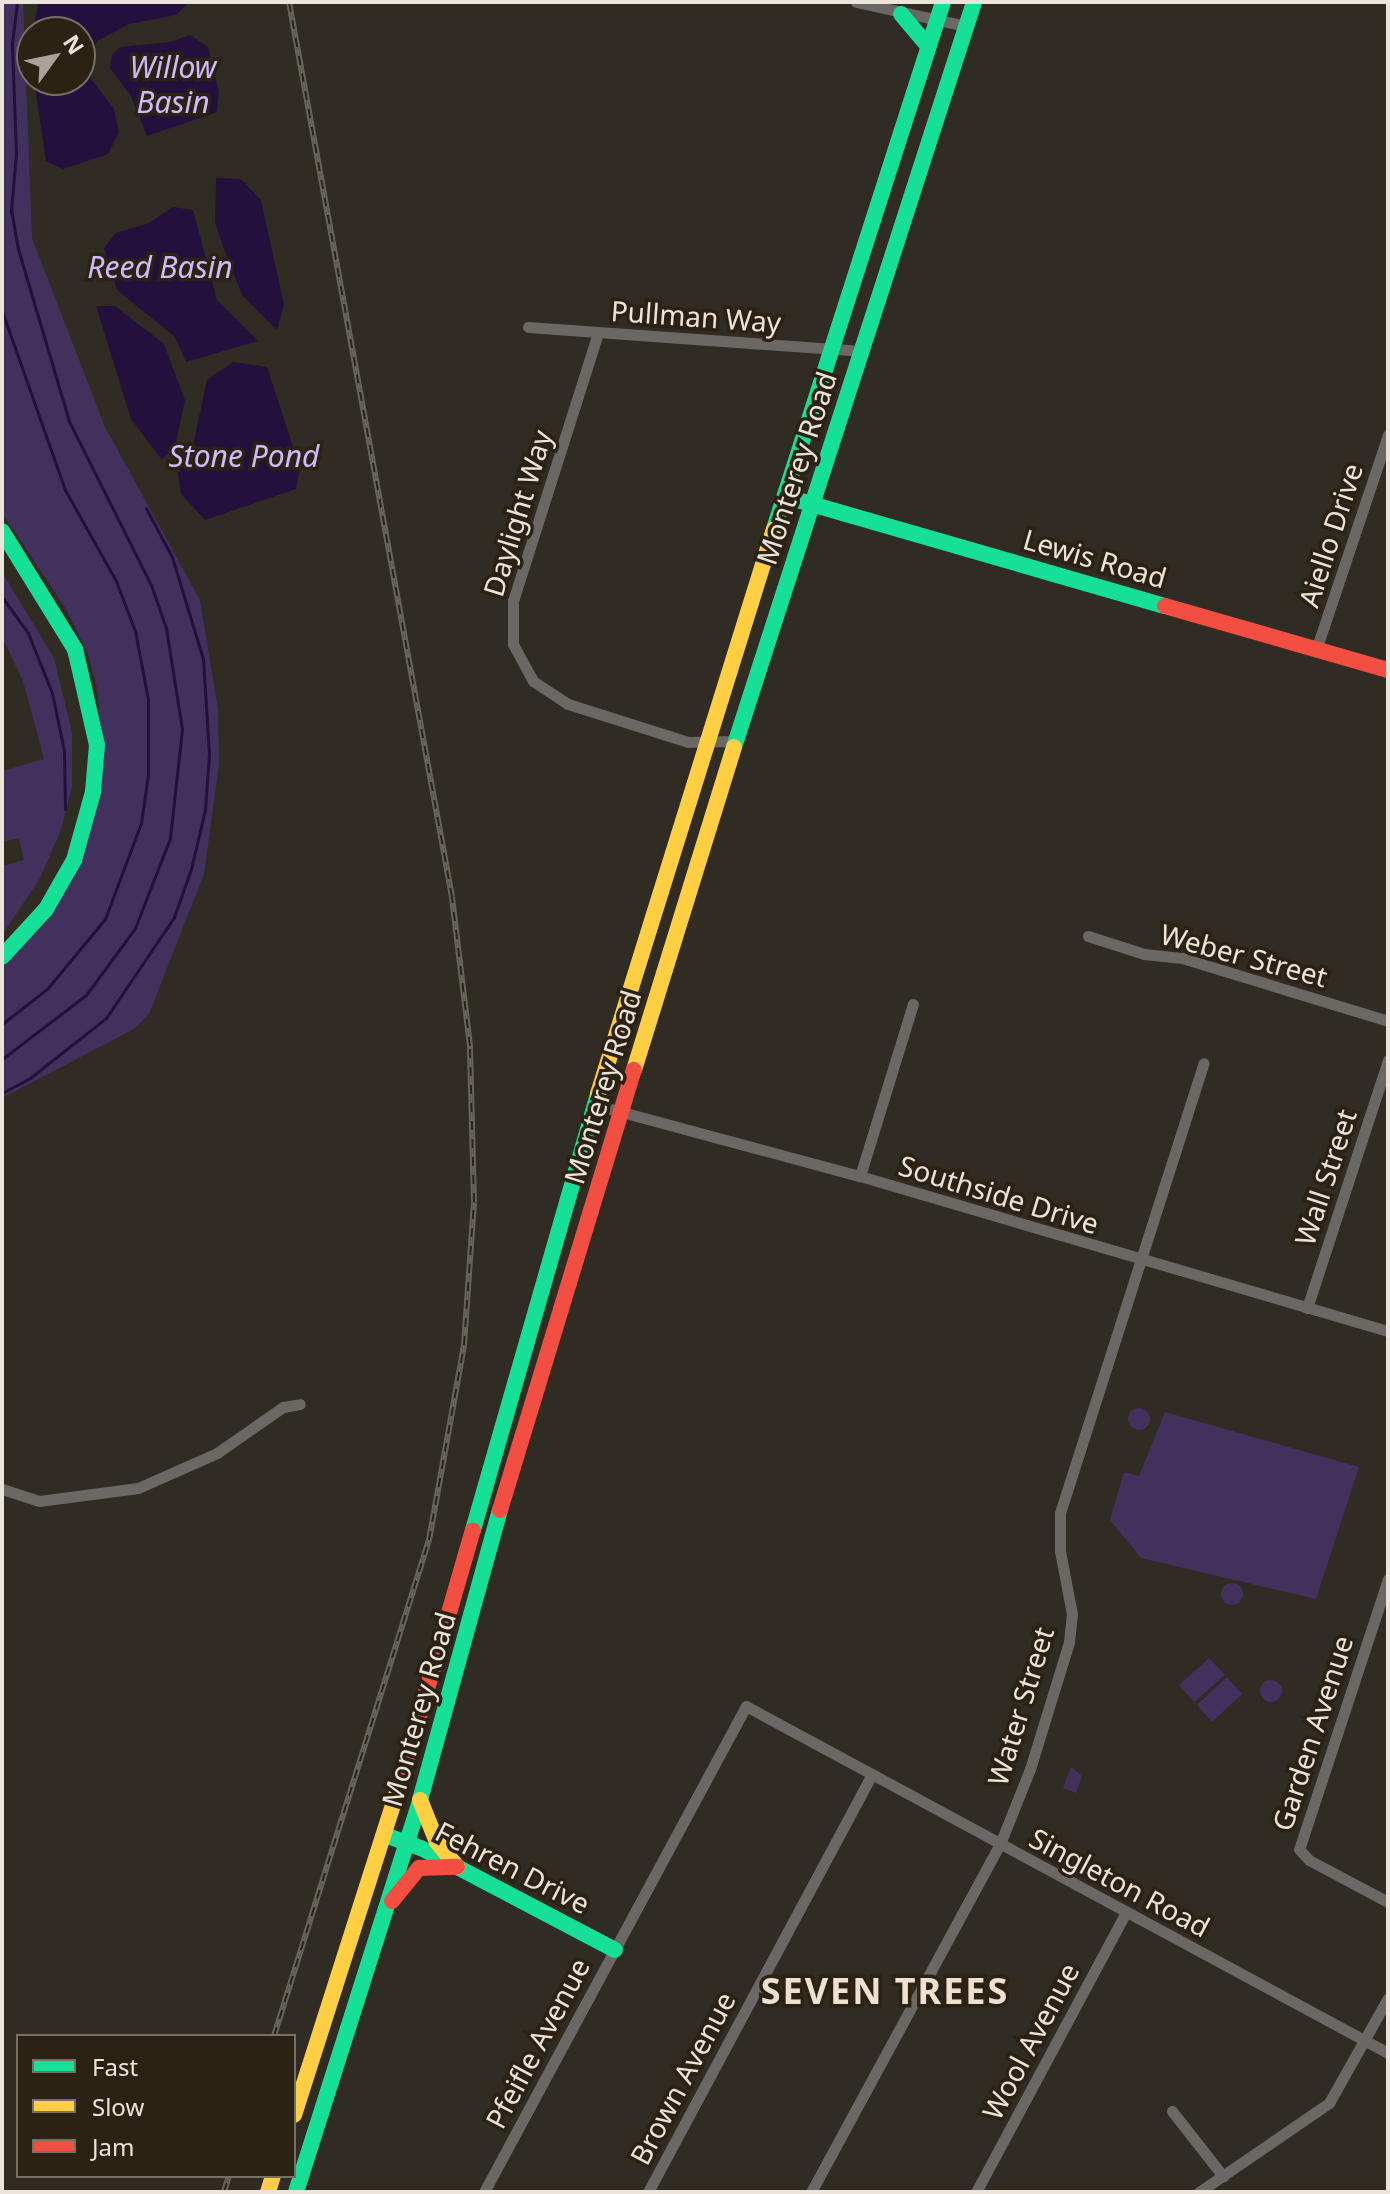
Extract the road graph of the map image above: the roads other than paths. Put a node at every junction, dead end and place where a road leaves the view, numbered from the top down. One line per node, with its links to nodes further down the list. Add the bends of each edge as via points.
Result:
1 (856, 2): 4 (street)
2 (943, 2): 5 (main road, Monterey Road)
3 (974, 2): 6 (main road, Monterey Road)
4 (901, 14): 5 (street); 7 (main road)
5 (937, 21): 6 (street); 7 (main road, Monterey Road)
6 (966, 26): 11 (main road, Monterey Road)
7 (928, 46): 10 (main road, Monterey Road)
8 (528, 327): 9 (street, Pullman Way)
9 (598, 333): 10 (street, Pullman Way); 19 (street, Daylight Way, via 513,601 513,644 520,664 549,695 688,742)
10 (829, 351): 11 (street, Pullman Way); 13 (main road, Monterey Road)
11 (861, 351): 14 (main road, Monterey Road)
12 (1388, 435): 17 (street, Aiello Drive)
13 (787, 497): 14 (main road, Lewis Road); 19 (main road, Monterey Road)
14 (812, 504): 17 (main road, Lewis Road); 20 (main road, Monterey Road)
15 (2, 531): 23 (main road, via 75,649 97,745 93,792 74,860 46,909)
16 (2, 547): 22 (main road, via 64,646 80,697 86,749 83,793 68,848 37,904)
17 (1316, 650): 18 (main road, Lewis Road)
18 (1388, 670)
19 (711, 741): 20 (street, Daylight Way); 28 (main road, Monterey Road)
20 (736, 741): 29 (main road, Monterey Road)
21 (1088, 936): 25 (street, Weber Street, via 1144,954 1182,958)
22 (2, 944)
23 (2, 957)
24 (913, 1004): 30 (street)
25 (1388, 1021)
26 (1388, 1060): 32 (street, Wall Street)
27 (1204, 1063): 31 (street, Water Street)
28 (596, 1105): 29 (street, Southside Drive); 35 (main road, Monterey Road)
29 (621, 1113): 30 (street, Southside Drive); 36 (main road, Monterey Road)
30 (860, 1176): 31 (street, Southside Drive)
31 (1140, 1261): 32 (street, Southside Drive); 44 (street, Water Street, via 1060,1513 1060,1551 1072,1614 1067,1653)
32 (1307, 1308): 33 (street, Southside Drive)
33 (1388, 1331)
34 (300, 1404): 37 (street, via 283,1407 217,1453 138,1488 39,1501)
35 (495, 1443): 36 (main road); 42 (main road, Monterey Road)
36 (517, 1448): 41 (main road, Monterey Road)
37 (2, 1489)
38 (1388, 1579): 46 (street, Garden Avenue, via 1299,1849 1309,1860)
39 (746, 1706): 40 (street, Singleton Road); 49 (street, Pfeifle Avenue)
40 (872, 1774): 44 (street, Singleton Road); 58 (street, Brown Avenue)
41 (420, 1800): 43 (main road, Monterey Road); 45 (main road, via 437,1842)
42 (385, 1835): 43 (main road, Fehren Drive); 53 (main road, Monterey Road)
43 (406, 1843): 45 (main road, Fehren Drive); 47 (main road, Monterey Road)
44 (1000, 1844): 48 (street, Singleton Road); 59 (street, Water Street)
45 (457, 1867): 47 (main road, via 419,1868); 49 (main road, Fehren Drive)
46 (1388, 1902)
47 (385, 1910): 56 (main road, Monterey Road)
48 (1126, 1912): 51 (street, Singleton Road); 60 (street, Wool Avenue)
49 (615, 1950): 57 (street, Pfeifle Avenue)
50 (1388, 1998): 51 (street)
51 (1365, 2040): 52 (street, Singleton Road); 55 (street, via 1329,2103)
52 (1388, 2053)
53 (296, 2109)
54 (1172, 2111): 55 (street)
55 (1223, 2176): 61 (street)
56 (296, 2192)
57 (484, 2192)
58 (648, 2192)
59 (811, 2192)
60 (976, 2192)
61 (1199, 2192)

